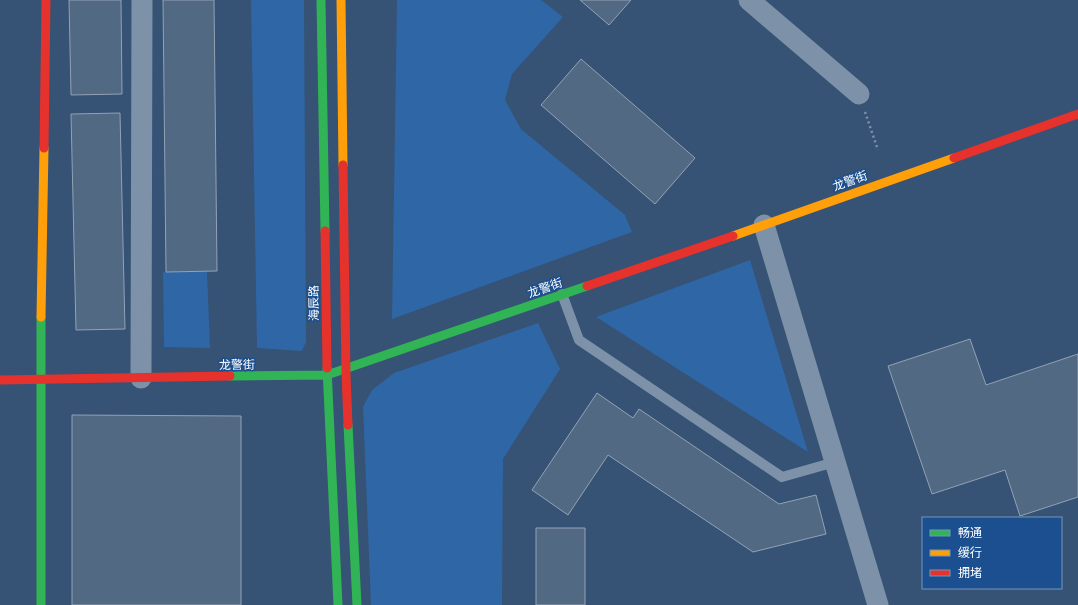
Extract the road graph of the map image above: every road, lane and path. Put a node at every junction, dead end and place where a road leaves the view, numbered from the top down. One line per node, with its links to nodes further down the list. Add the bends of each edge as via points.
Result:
1 (46, 0): 14 (street)
2 (142, 0): 13 (street)
3 (321, 0): 12 (street, 海辰路)
4 (341, 0): 11 (street)
5 (749, 0): 6 (street)
6 (859, 94): 8 (path)
7 (1078, 114): 9 (street, 龙警街)
8 (878, 150)
9 (764, 225): 10 (street, 龙警街); 16 (street)
10 (562, 294): 11 (street, 龙警街); 16 (lane, via 580,340 782,477)
11 (346, 369): 12 (street, 龙警街); 19 (street)
12 (327, 375): 13 (street, 龙警街); 18 (street, 海辰路)
13 (141, 378): 14 (street, 龙警街)
14 (40, 379): 15 (street, 龙警街); 17 (street)
15 (0, 380)
16 (835, 462): 20 (street)
17 (41, 605)
18 (338, 605)
19 (357, 605)
20 (878, 605)

